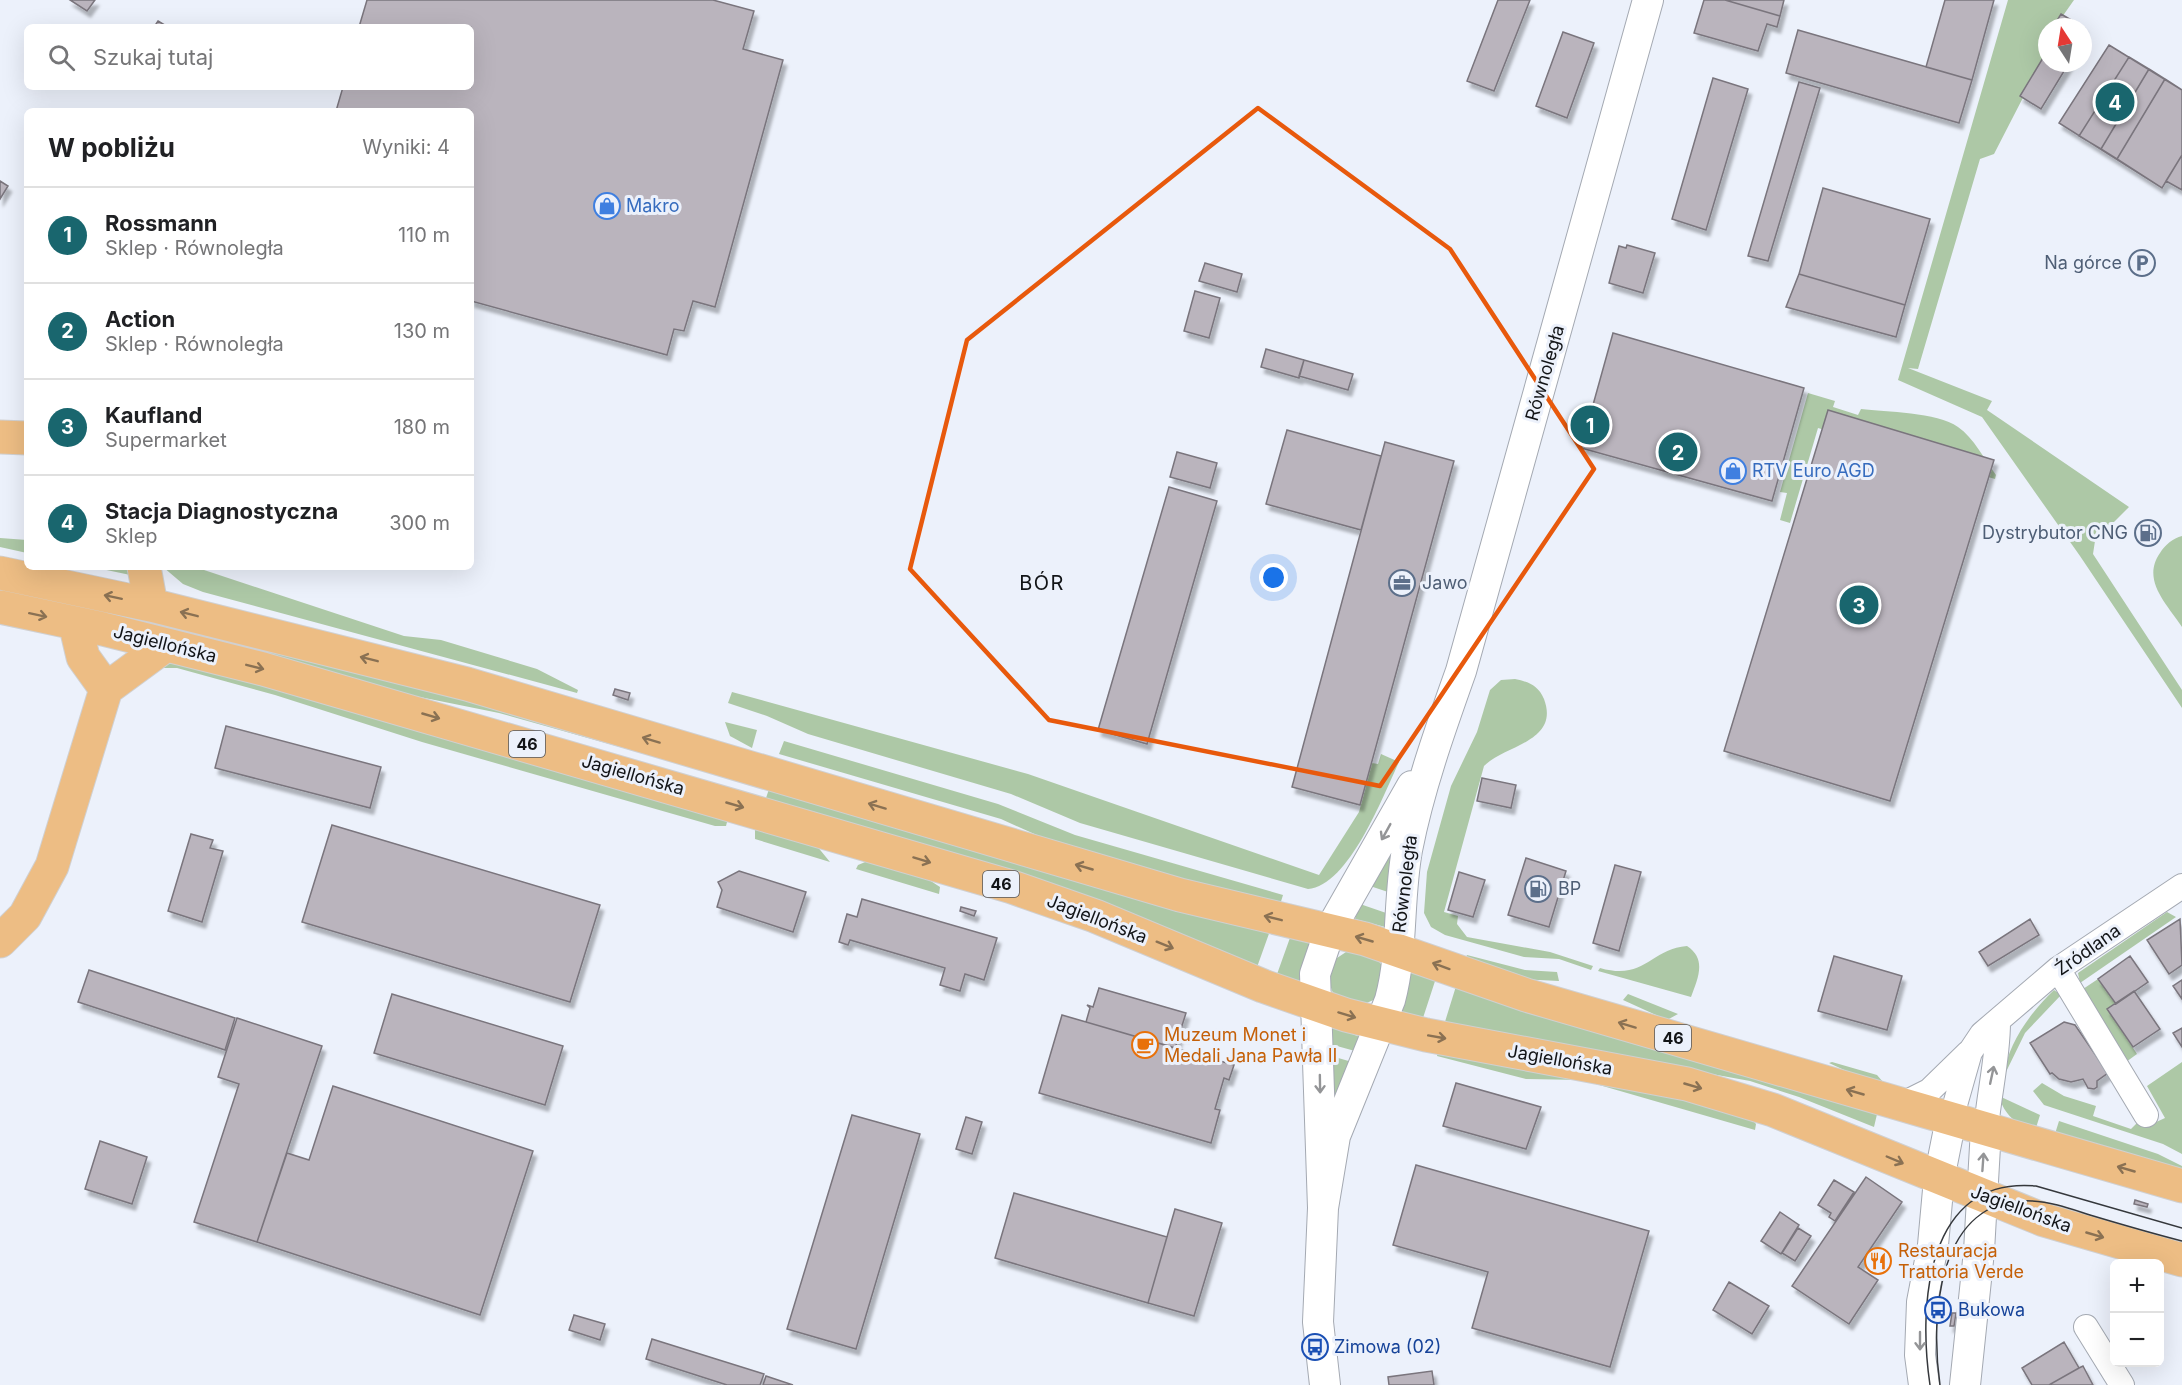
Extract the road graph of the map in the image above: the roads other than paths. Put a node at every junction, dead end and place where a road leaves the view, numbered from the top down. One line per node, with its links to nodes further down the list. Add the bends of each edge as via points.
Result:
1 (1648, 0): 12 (street, Równoległa, via 1461,670)
2 (0, 437): 3 (main road)
3 (24, 438)
4 (145, 570): 7 (main road)
5 (0, 573): 6 (main road, Jagiellońska / 46)
6 (78, 578): 7 (main road, Jagiellońska / 46, one-way to 6)
7 (151, 605): 14 (main road, Jagiellońska / 46, one-way to 7, via 1169,892 467,684)
8 (0, 607): 9 (main road, Jagiellońska / 46, one-way to 9)
9 (75, 623): 10 (main road, Jagiellońska / 46); 11 (main road, via 83,657)
10 (166, 645): 11 (main road); 18 (main road, Jagiellońska / 46, one-way to 18, via 375,700 1012,887 1095,916)
11 (106, 689): 15 (main road, via 52,866 25,916)
12 (1435, 744): 14 (street, Równoległa, one-way to 14); 16 (street, Równoległa, via 1407,851)
13 (2182, 886): 17 (street, Źródlana)
14 (1330, 930): 16 (main road, Jagiellońska / 46, one-way to 14); 18 (street, Równoległa, via 1315,974)
15 (0, 941)
16 (1397, 950): 20 (street, Równoległa, via 1396,978); 22 (main road, Jagiellońska / 46, one-way to 16, via 1526,995)
17 (2058, 969): 19 (street, Źródlana); 23 (street)
18 (1315, 1005): 20 (main road, Jagiellońska / 46, one-way to 20); 29 (street, Równoległa, one-way to 29)
19 (1998, 1022): 21 (street, Źródlana, via 1982,1034); 25 (street, one-way to 19, via 1998,1049)
20 (1379, 1025): 26 (main road, Jagiellońska / 46, one-way to 26, via 1687,1084 1773,1110); 29 (street, Równoległa, via 1335,1136)
21 (1970, 1052): 22 (street, Źródlana, via 1929,1091); 24 (street, Źródlana)
22 (1901, 1105): 24 (main road, Jagiellońska / 46)
23 (2146, 1115)
24 (1951, 1119): 25 (main road, Jagiellońska / 46); 26 (street)
25 (1986, 1129): 27 (main road, Jagiellońska / 46, one-way to 25); 28 (street, one-way to 25)
26 (1940, 1179): 28 (main road, Jagiellońska / 46); 33 (street, one-way to 33, via 1922,1302 1920,1355)
27 (2182, 1186)
28 (1981, 1195): 30 (main road, Jagiellońska / 46, one-way to 30, via 2044,1220); 34 (street)
29 (1323, 1208): 32 (street, via 1318,1323)
30 (2182, 1260)
31 (2086, 1327): 35 (street)
32 (1325, 1385)
33 (1924, 1385)
34 (1965, 1385)
35 (2122, 1385)

